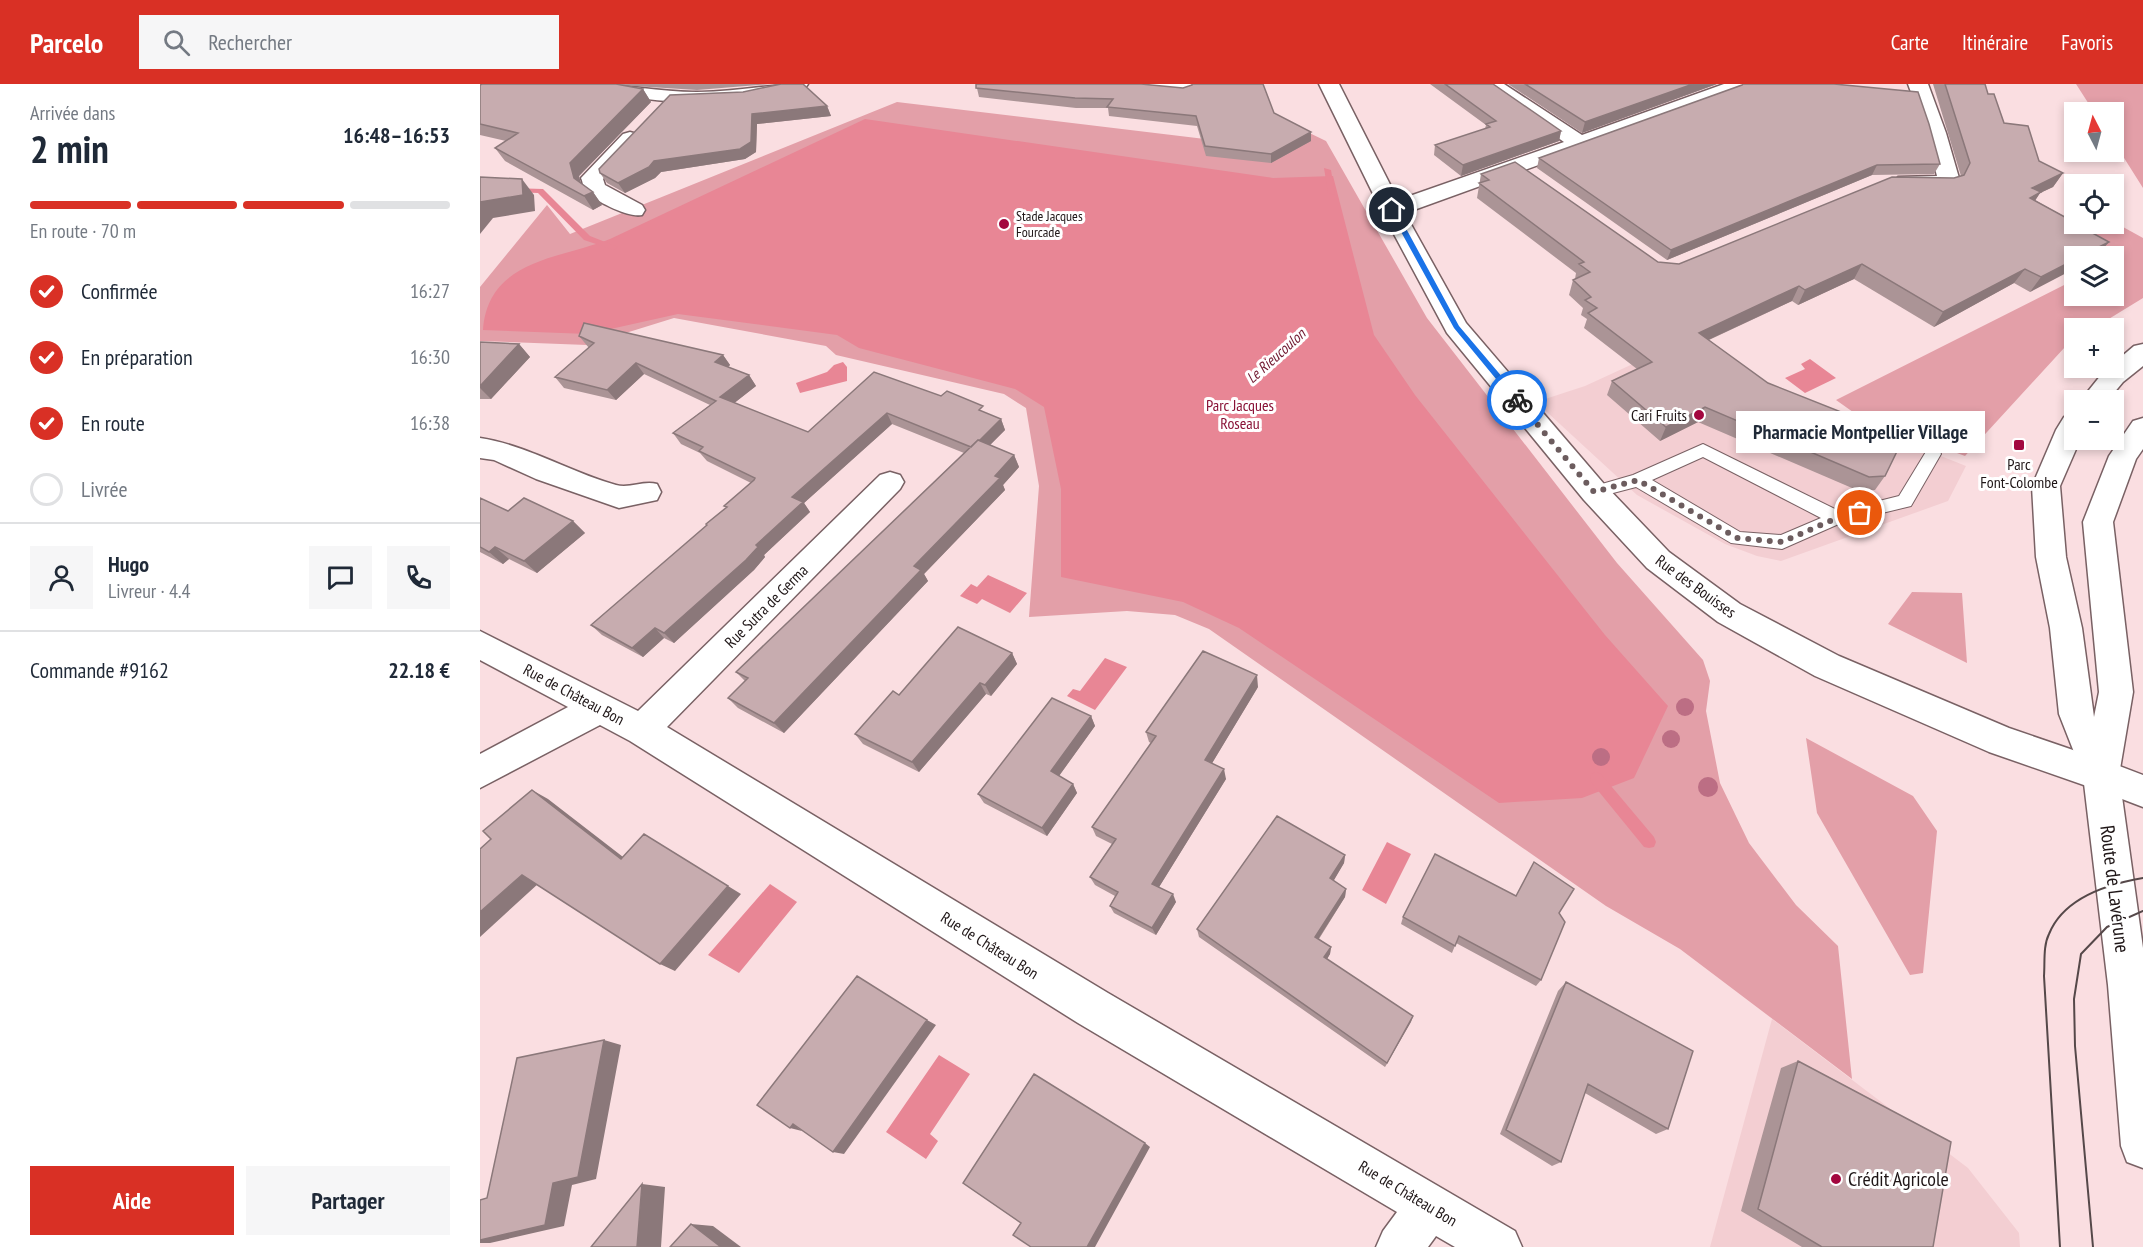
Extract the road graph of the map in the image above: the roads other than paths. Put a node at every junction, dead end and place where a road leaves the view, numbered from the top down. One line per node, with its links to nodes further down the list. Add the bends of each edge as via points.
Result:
1 (596, 84): 10 (street, via 644,95)
2 (798, 84): 10 (street)
3 (1132, 84): 4 (street, via 1184,89)
4 (1182, 84)
5 (1329, 84): 16 (street, Rue des Bouisses)
6 (1491, 84): 11 (street)
7 (1734, 84): 11 (street, via 1731,89)
8 (1920, 90): 9 (street); 14 (street, via 1948,178 1945,183)
9 (1898, 93)
10 (657, 111): 15 (street, via 592,178 595,188)
11 (1580, 143): 12 (street)
12 (1517, 167): 13 (street); 16 (street)
13 (1536, 181)
14 (1881, 182)
15 (634, 210)
16 (1392, 210): 26 (street, Rue des Bouisses, via 1456,327)
17 (2143, 352): 18 (street)
18 (2102, 390)
19 (2143, 428): 32 (street, Route de Lavérune, via 2123,456 2098,522 2116,692)
20 (2064, 444): 32 (street, Route de Lavérune, via 2046,486 2051,557 2066,628 2076,714)
21 (480, 448): 25 (street, via 499,451 619,497)
22 (1933, 454): 27 (lane, via 1905,501)
23 (1638, 480): 26 (lane); 27 (lane, via 1737,538 1782,542); 27 (lane, via 1703,450)
24 (890, 482): 30 (street, Rue Sutra de Germa)
25 (647, 492)
26 (1594, 492): 32 (street, Rue des Bouisses, via 1658,560 1729,612 1827,666 2001,741)
27 (1837, 518)
28 (480, 644): 29 (street, Rue de Château Bon)
29 (599, 708): 30 (street, Rue de Château Bon); 31 (street)
30 (642, 730): 35 (street, Rue de Château Bon, via 1093,1008)
31 (480, 772)
32 (2101, 775): 33 (street, Rue des Bouisses); 34 (street, Route de Lavérune, via 2128,985)
33 (2143, 791)
34 (2143, 1146)
35 (1430, 1206): 36 (street); 37 (street, Rue de Château Bon)
36 (1400, 1247)
37 (1499, 1247)

